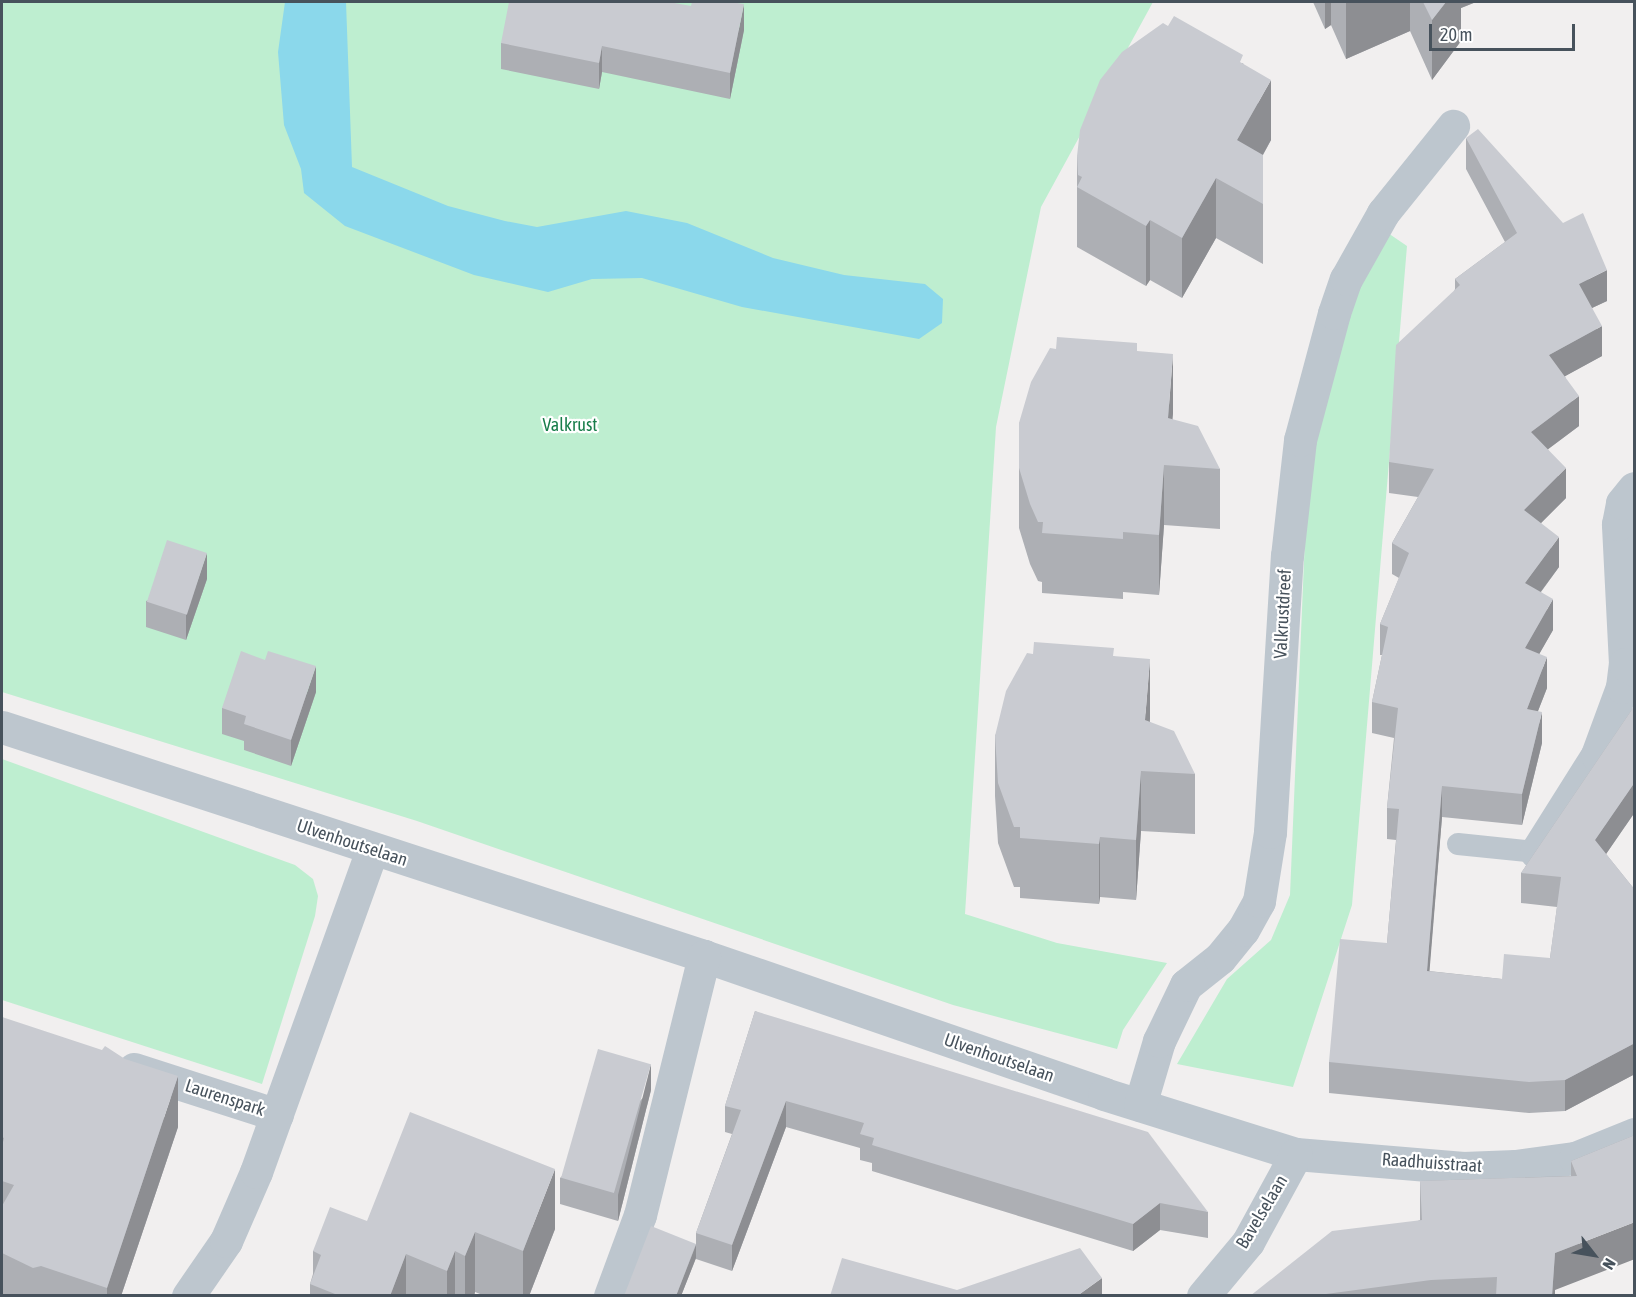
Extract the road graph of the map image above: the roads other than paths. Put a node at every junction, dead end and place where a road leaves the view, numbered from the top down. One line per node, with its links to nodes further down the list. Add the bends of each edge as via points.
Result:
1 (1453, 126): 10 (street, Valkrustdreef, via 1383,213 1346,279 1334,313 1299,450 1287,556 1270,832 1259,901 1243,930 1220,958 1186,985 1159,1041)
2 (1635, 488): 3 (street, via 1622,503 1618,524)
3 (1630, 667): 7 (street, via 1597,755)
4 (2, 728): 6 (street, Ulvenhoutselaan)
5 (1458, 844): 7 (lane)
6 (372, 850): 8 (street, Ulvenhoutselaan); 11 (street, Laurenspark)
7 (1536, 852)
8 (704, 956): 10 (street, Ulvenhoutselaan); 15 (street, via 640,1215)
9 (101, 1058): 11 (street, Laurenspark)
10 (1140, 1105): 13 (street, Ulvenhoutselaan)
11 (277, 1115): 14 (street, Laurenspark, via 226,1241)
12 (1635, 1134): 13 (street, Raadhuisstraat, via 1575,1158 1515,1166 1462,1168)
13 (1296, 1154): 16 (street, Bavelselaan, via 1248,1242)
14 (188, 1296)
15 (610, 1296)
16 (1203, 1296)

